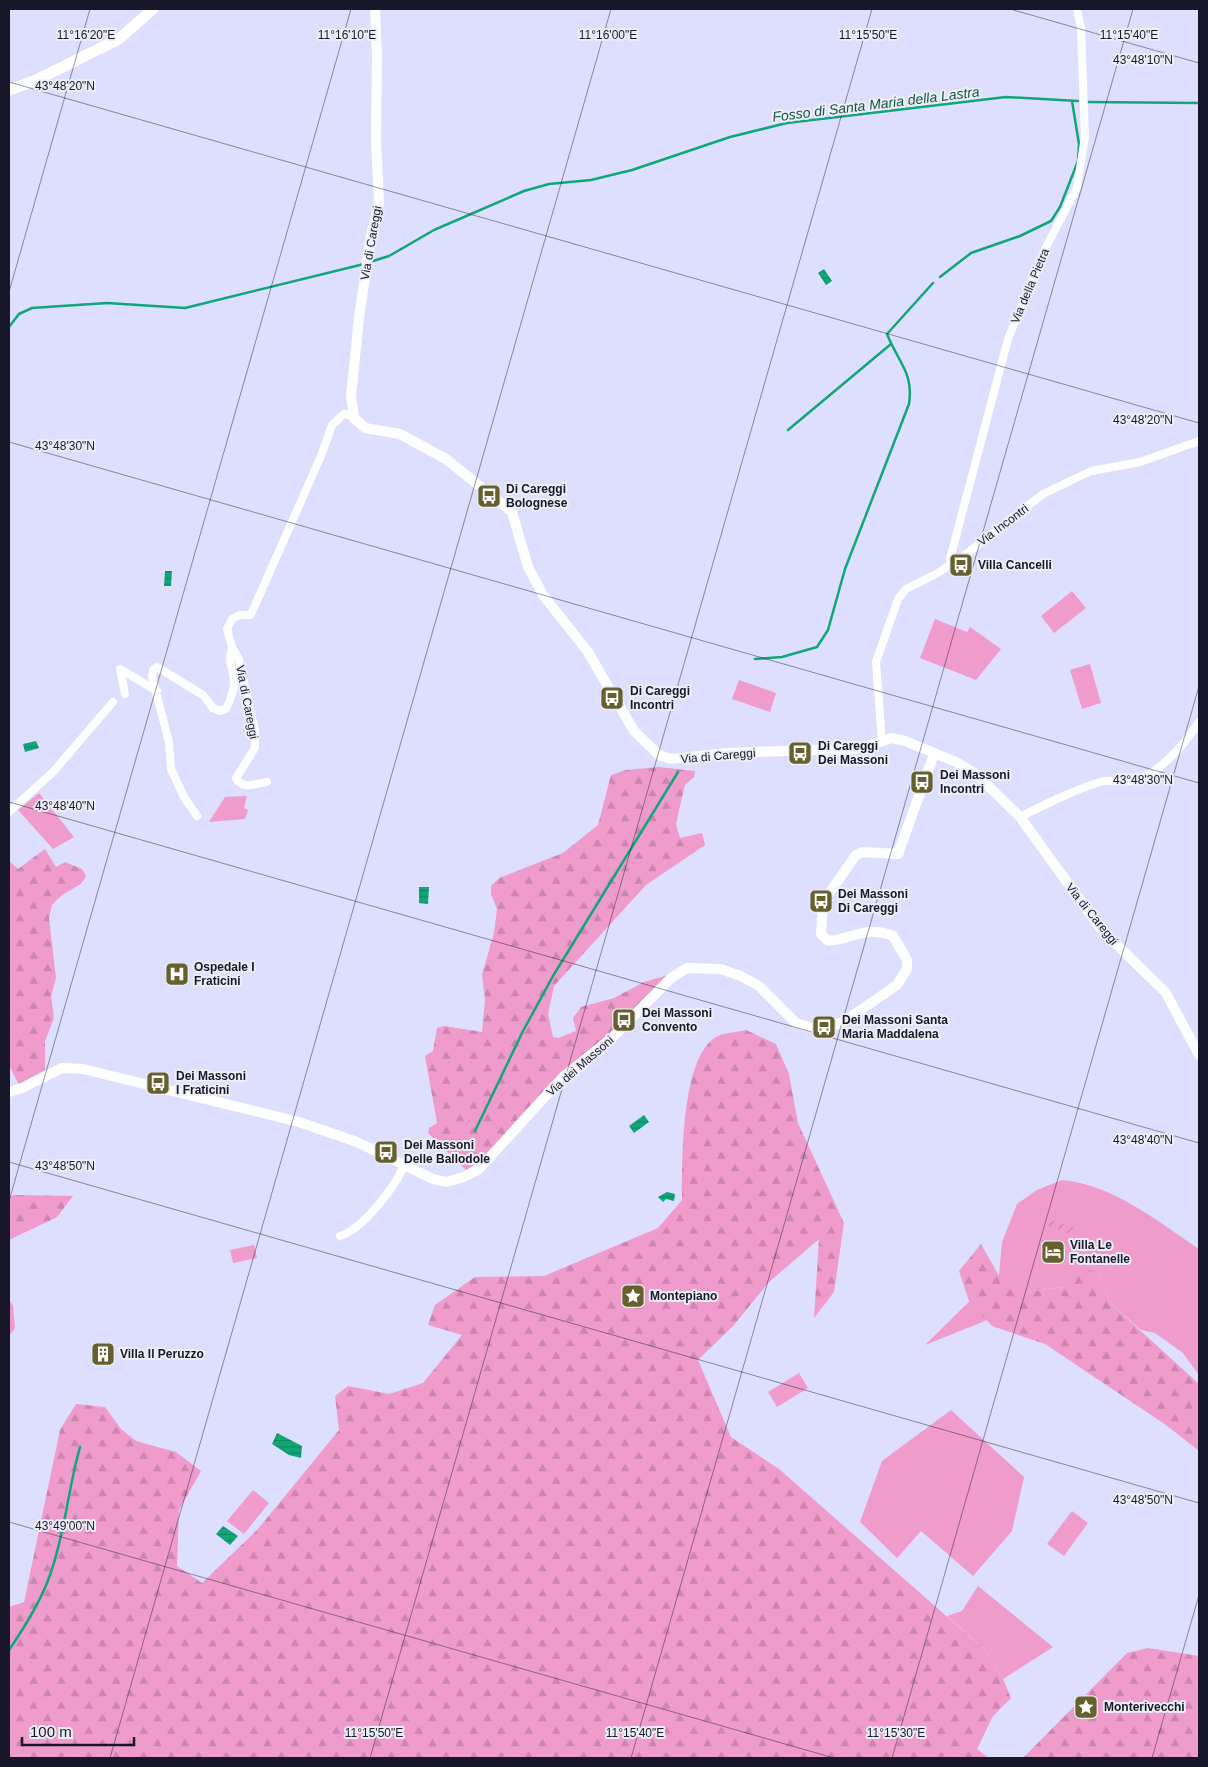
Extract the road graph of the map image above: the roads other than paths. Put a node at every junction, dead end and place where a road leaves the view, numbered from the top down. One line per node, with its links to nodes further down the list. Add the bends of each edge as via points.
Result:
1 (153, 9): 4 (main road, via 119,39)
2 (374, 9): 5 (street, Via di Careggi, via 379,203 359,318 351,396)
3 (1078, 9): 7 (street, Via della Pietra, via 1085,136 1077,188 1046,249 1008,339 950,559)
4 (9, 90)
5 (354, 416): 8 (street, Via di Careggi, via 344,414 332,425 254,610 250,615 232,619 228,629); 13 (street, Via di Careggi, via 365,428 400,434 446,459 512,512 528,566 543,595 588,652 634,731 659,755 671,759 727,753 849,749)
6 (1199, 441): 7 (street, Via Incontri, via 1140,462 1091,471 1044,494)
7 (953, 562): 13 (street, Via Incontri, via 906,589 898,599 876,662)
8 (232, 648): 9 (street, Via di Careggi, via 229,660 234,682 226,709 213,708 203,695 157,667 152,677); 15 (street, Via di Careggi, via 239,660 255,731 255,748 236,778 245,786)
9 (157, 691): 10 (street, via 120,669); 17 (street, Via di Careggi, via 169,742 171,769)
10 (125, 694)
11 (113, 702): 16 (street, via 53,772)
12 (1199, 722): 18 (street, via 1165,761 1149,773 1130,781 1103,781 1063,795)
13 (882, 742): 14 (street, Via di Careggi, via 891,738 905,741)
14 (934, 754): 18 (street, Via di Careggi, via 976,774); 21 (street, Via dei Massoni, via 898,854 862,852 856,855 840,874 821,907 820,931 825,940 874,931 893,936 901,947 907,969 897,985 879,999 843,1022 814,1029 796,1023 759,986 741,976 720,969 687,968 671,978 612,1038 563,1077 479,1169 446,1182 433,1180)
15 (266, 782)
16 (9, 812)
17 (197, 816)
18 (1020, 817): 19 (street, Via di Careggi, via 1101,929 1166,992)
19 (1199, 1054)
20 (9, 1092): 21 (street, Via dei Massoni, via 62,1068 83,1069 299,1122 357,1142)
21 (404, 1166): 22 (street, via 385,1197 350,1233)
22 (340, 1236)

